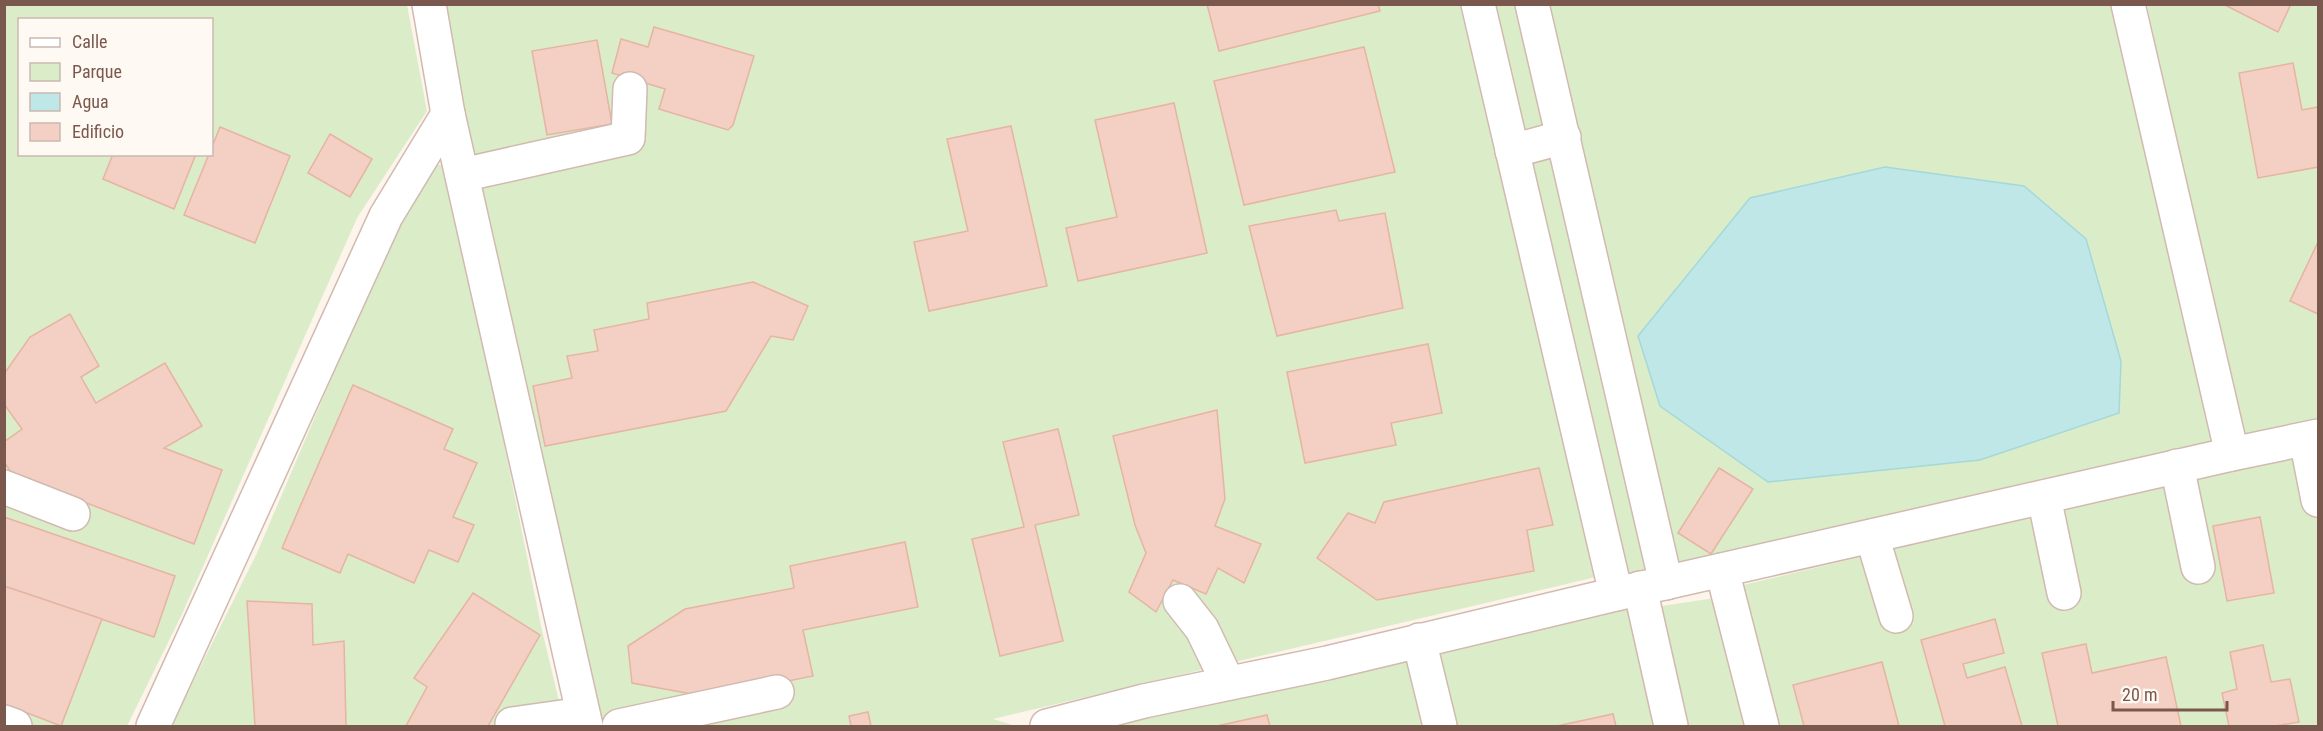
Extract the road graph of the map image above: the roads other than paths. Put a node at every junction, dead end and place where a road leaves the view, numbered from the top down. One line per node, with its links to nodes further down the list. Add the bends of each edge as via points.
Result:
1 (429, 4): 6 (street)
2 (1478, 4): 8 (street)
3 (1532, 4): 7 (street)
4 (2128, 4): 11 (street)
5 (630, 89): 9 (street, via 628,138)
6 (448, 114): 9 (street); 31 (street, via 386,216)
7 (1564, 137): 8 (street); 20 (street)
8 (1512, 151): 20 (street)
9 (462, 176): 27 (street)
10 (2312, 438): 11 (street); 15 (street)
11 (2232, 454): 12 (street)
12 (2177, 466): 14 (street); 18 (street)
13 (4, 487): 16 (street)
14 (2044, 497): 17 (street); 21 (street)
15 (2319, 500)
16 (73, 514)
17 (1872, 536): 19 (street); 23 (street)
18 (2198, 567)
19 (1722, 570): 20 (street); 36 (street)
20 (1641, 588): 24 (street); 35 (street)
21 (2064, 593)
22 (1180, 601): 25 (street, via 1202,629)
23 (1896, 616)
24 (1419, 640): 25 (street); 34 (street)
25 (1228, 683): 33 (street)
26 (777, 692): 32 (street)
27 (584, 720): 29 (street)
28 (4, 722): 30 (street)
29 (512, 724)
30 (15, 726)
31 (153, 726)
32 (619, 726)
33 (1047, 726)
34 (1440, 726)
35 (1671, 726)
36 (1762, 726)

